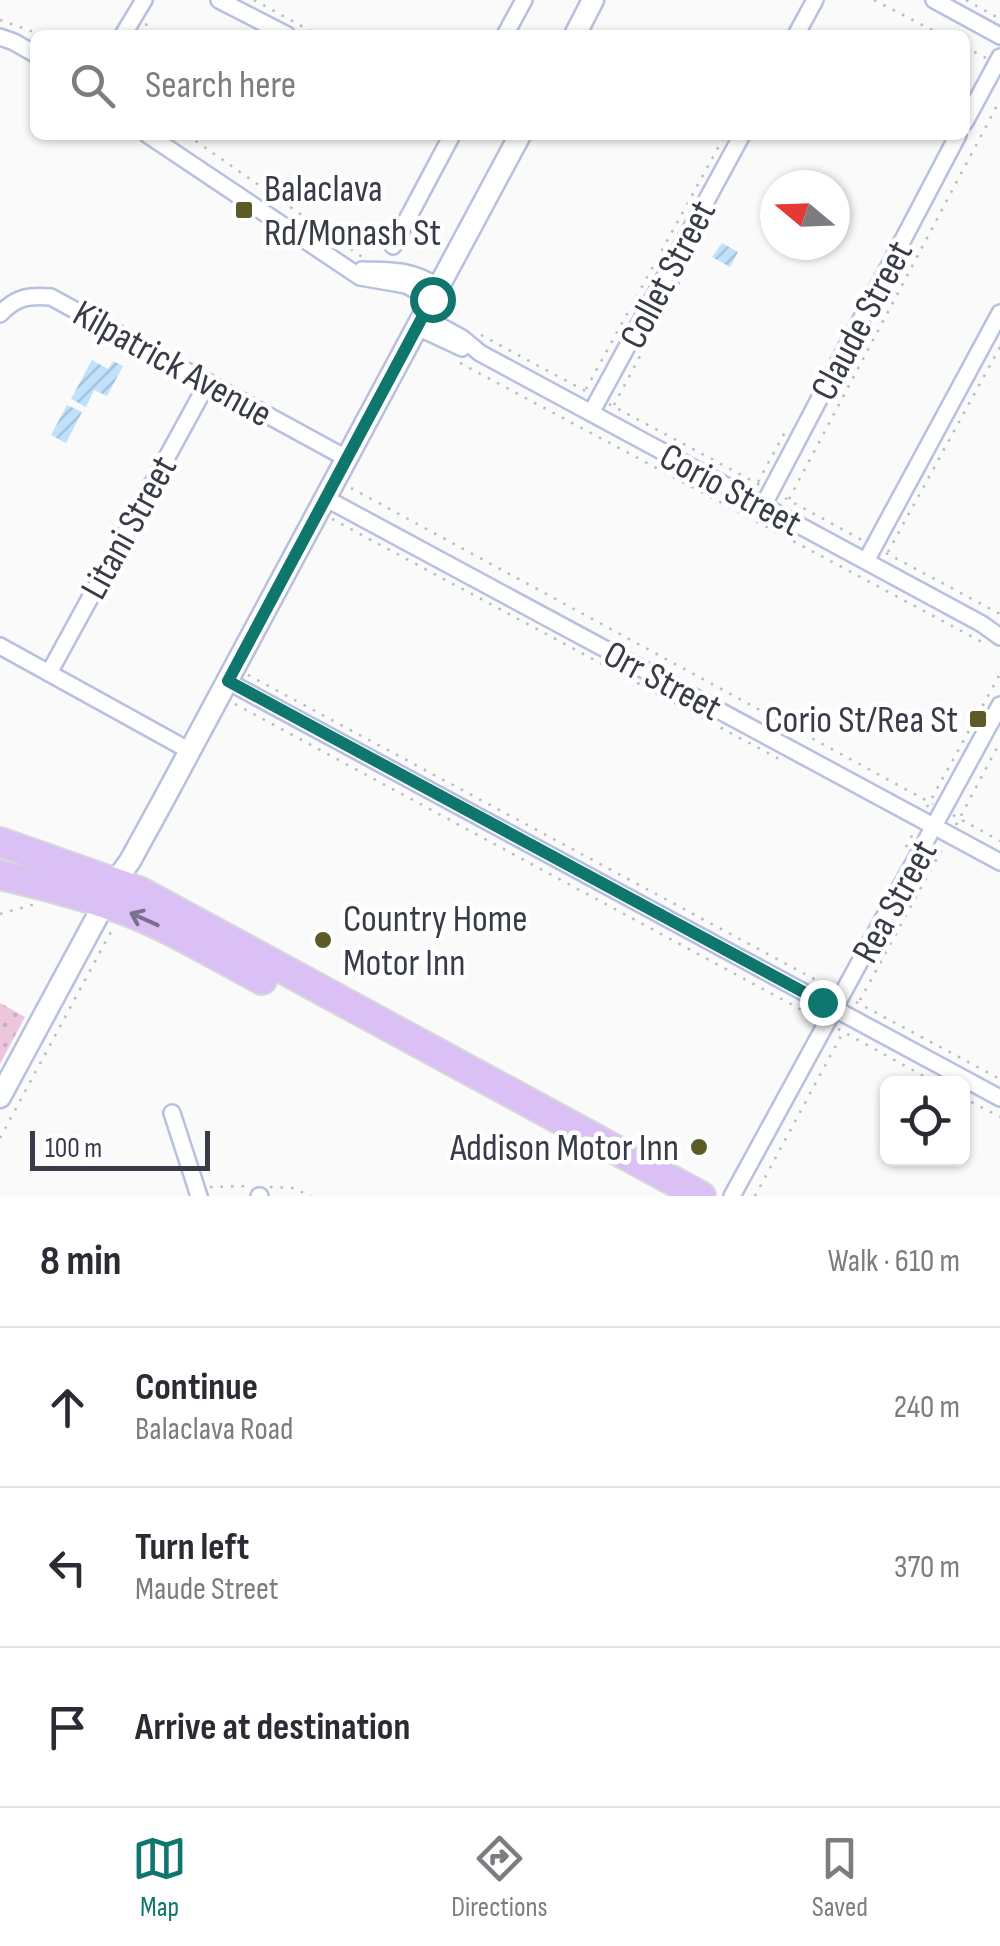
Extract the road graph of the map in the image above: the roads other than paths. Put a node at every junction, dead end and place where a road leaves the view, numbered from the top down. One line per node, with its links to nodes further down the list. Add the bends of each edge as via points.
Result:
1 (144, 0): 7 (street)
2 (219, 0): 8 (street)
3 (524, 0): 9 (street)
4 (815, 0): 11 (street)
5 (934, 0): 12 (street)
6 (585, 3): 10 (main road)
7 (127, 30)
8 (277, 30)
9 (508, 30)
10 (576, 30)
11 (799, 30)
12 (1000, 36)
13 (0, 37): 14 (street)
14 (30, 51)
15 (999, 59): 16 (street)
16 (970, 113)
17 (155, 140): 23 (street, Corio Street, via 360,277 406,286)
18 (449, 140): 22 (street)
19 (517, 140): 23 (main road)
20 (739, 140): 27 (street, Collet Street)
21 (955, 140): 29 (street, Claude Street)
22 (393, 246)
23 (427, 307): 27 (street, Corio Street, via 480,354); 28 (main road)
24 (1000, 312): 31 (street)
25 (0, 314): 26 (street, Kilpatrick Avenue, via 29,295 51,297)
26 (208, 382): 28 (street, Kilpatrick Avenue); 34 (street, Litani Street)
27 (597, 402): 29 (street, Corio Street)
28 (346, 458): 30 (main road)
29 (767, 498): 31 (street, Corio Street)
30 (328, 508): 35 (main road); 38 (street, Orr Street)
31 (870, 554): 32 (street, Corio Street)
32 (1000, 633)
33 (0, 646): 34 (street)
34 (49, 673): 37 (street)
35 (237, 678): 37 (main road); 45 (street)
36 (999, 708): 38 (street, Rea Street)
37 (190, 751): 44 (main road)
38 (942, 831): 40 (street, Orr Street); 45 (street, Rea Street)
39 (0, 842): 44 (highway)
40 (1000, 862)
41 (0, 875): 43 (highway)
42 (0, 892): 43 (street)
43 (38, 895): 44 (highway)
44 (112, 902): 46 (main road); 50 (highway, one-way to 44); 51 (highway, via 139,890)
45 (834, 1009): 47 (street); 52 (street, Rea Street)
46 (0, 1097)
47 (1000, 1098)
48 (172, 1113): 49 (street)
49 (199, 1196)
50 (662, 1196)
51 (701, 1196)
52 (732, 1196)

